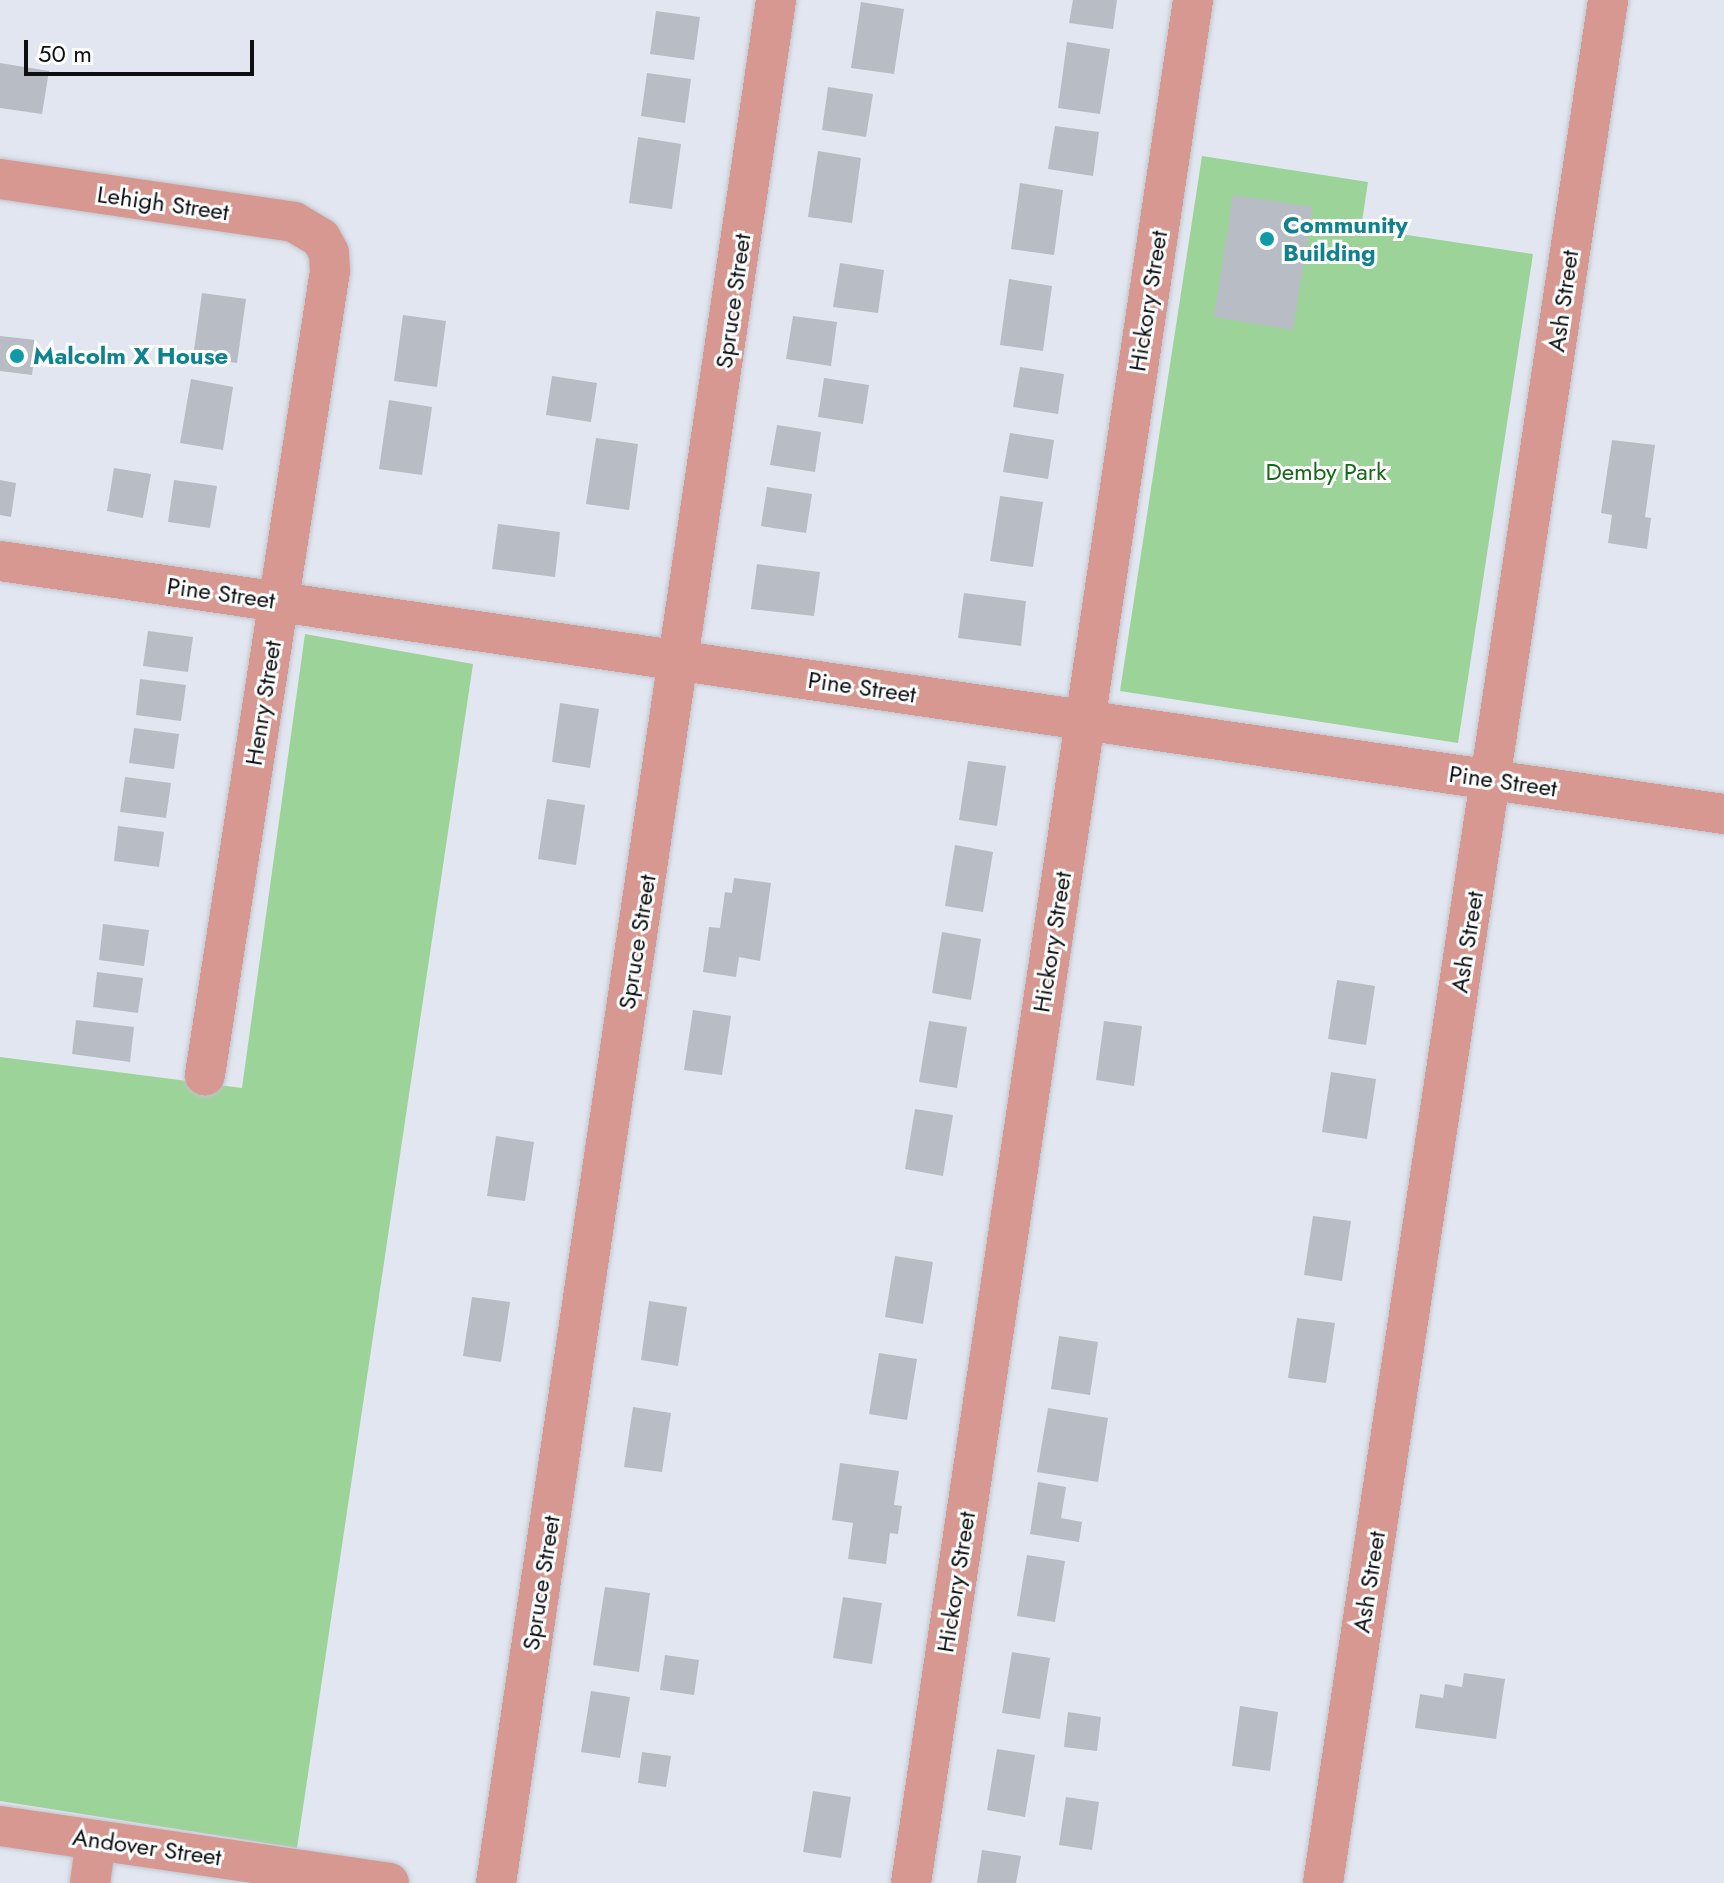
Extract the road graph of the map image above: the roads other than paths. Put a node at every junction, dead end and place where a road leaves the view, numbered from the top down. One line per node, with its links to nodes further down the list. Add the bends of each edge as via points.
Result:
1 (776, 0): 8 (street, Spruce Street)
2 (1193, 0): 9 (street, Hickory Street)
3 (1608, 0): 10 (street, Ash Street)
4 (0, 179): 5 (street, Lehigh Street, via 294,222)
5 (321, 238): 7 (street, Henry Street, via 330,271)
6 (0, 561): 7 (street, Pine Street)
7 (279, 602): 8 (street, Pine Street); 12 (street, Henry Street)
8 (679, 660): 9 (street, Pine Street); 17 (street, Spruce Street)
9 (1086, 720): 10 (street, Pine Street); 18 (street, Hickory Street)
10 (1491, 780): 11 (street, Pine Street); 19 (street, Ash Street)
11 (1724, 814)
12 (205, 1075)
13 (0, 1826): 14 (street, Andover Street)
14 (96, 1840): 15 (street); 16 (street, Andover Street)
15 (90, 1883)
16 (389, 1883)
17 (496, 1883)
18 (911, 1883)
19 (1323, 1883)

